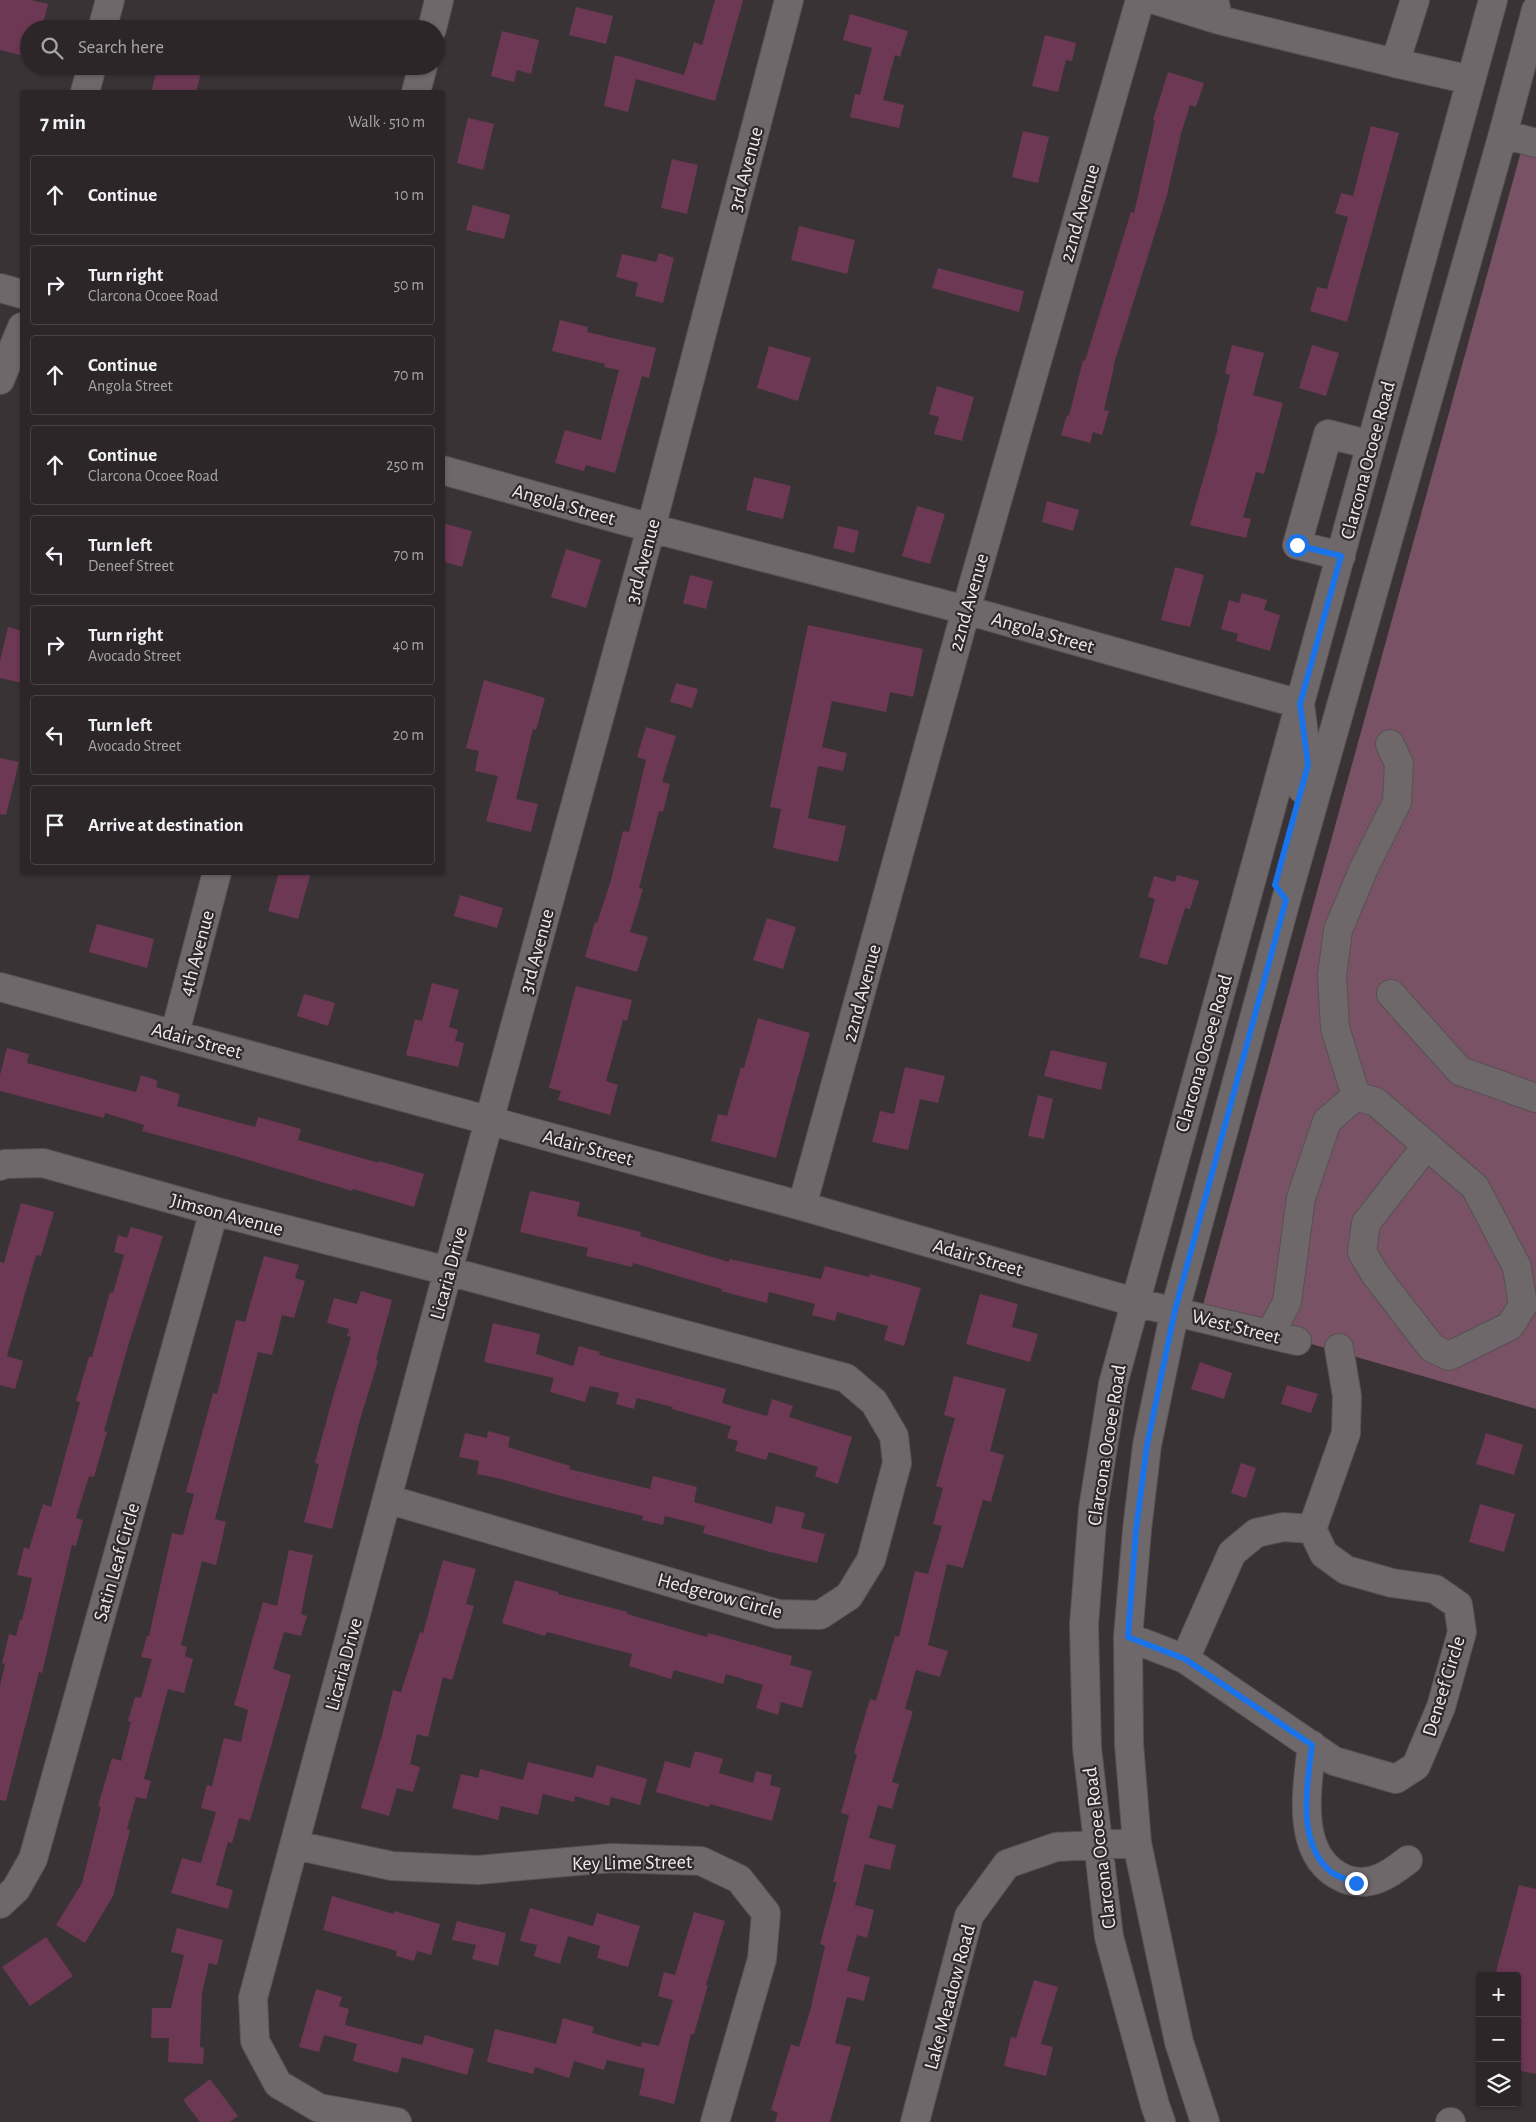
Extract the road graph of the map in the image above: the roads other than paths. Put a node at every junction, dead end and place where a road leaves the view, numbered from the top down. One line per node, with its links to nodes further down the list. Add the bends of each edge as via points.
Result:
1 (110, 0): 10 (street)
2 (439, 0): 11 (street)
3 (789, 0): 27 (street, 3rd Avenue)
4 (1140, 0): 29 (street, 22nd Avenue)
5 (1155, 0): 8 (street)
6 (1416, 0): 12 (street)
7 (1493, 0): 15 (street, Clarcona Ocoee Road)
8 (1217, 10): 12 (street)
9 (1536, 10): 18 (street, Clarcona Ocoee Road)
10 (104, 20)
11 (434, 20)
12 (1395, 63): 15 (street)
13 (90, 75): 16 (street)
14 (420, 75): 17 (street)
15 (1471, 80): 25 (street, Clarcona Ocoee Road)
16 (86, 90)
17 (416, 90)
18 (1503, 134): 19 (street); 33 (street, Clarcona Ocoee Road)
19 (1536, 143)
20 (0, 288): 21 (street)
21 (20, 293)
22 (20, 332): 23 (street)
23 (11, 352): 24 (street)
24 (0, 380)
25 (1371, 445): 28 (street, Clarcona Ocoee Road); 28 (street, via 1328,434 1297,545)
26 (445, 471): 27 (street, Angola Street)
27 (651, 528): 29 (street, Angola Street); 39 (street, 3rd Avenue)
28 (1341, 556): 30 (street, Clarcona Ocoee Road)
29 (966, 610): 30 (street, Angola Street); 42 (street, 22nd Avenue)
30 (1300, 704): 33 (street, via 1308,765 1275,885); 45 (street, Clarcona Ocoee Road)
31 (1390, 744): 37 (street, via 1399,764 1397,802 1338,930 1332,975 1335,1028)
32 (216, 875): 36 (street, 4th Avenue)
33 (1286, 900): 46 (street, Clarcona Ocoee Road)
34 (0, 986): 36 (street, Adair Street)
35 (1391, 994): 38 (street, via 1460,1071)
36 (175, 1033): 39 (street, Adair Street)
37 (1356, 1096): 40 (street, via 1376,1102); 48 (street, via 1328,1121 1300,1198 1287,1302)
38 (1536, 1098)
39 (490, 1120): 42 (street, Adair Street); 44 (street, Licaria Drive)
40 (1427, 1146): 47 (street, via 1475,1187 1517,1266); 47 (street, via 1366,1223 1362,1252 1375,1274 1432,1348 1449,1356 1510,1326)
41 (3, 1165): 43 (street, Jimson Avenue, via 43,1163)
42 (802, 1206): 45 (street, Adair Street)
43 (214, 1212): 44 (street, Jimson Avenue); 60 (street, Satin Leaf Circle, via 32,1859 16,1890)
44 (448, 1271): 51 (street, Licaria Drive); 51 (street, Hedgerow Circle, via 846,1378 874,1402 894,1436 897,1463 872,1560 849,1596 820,1615 778,1614)
45 (1134, 1302): 46 (street, Adair Street); 58 (street, Clarcona Ocoee Road, via 1113,1384 1096,1490 1084,1625 1087,1748)
46 (1175, 1310): 48 (street, West Street); 53 (street, Clarcona Ocoee Road, via 1147,1445 1136,1530)
47 (1530, 1310)
48 (1270, 1334): 49 (street, West Street)
49 (1297, 1341)
50 (1339, 1348): 52 (street, via 1348,1396 1346,1433)
51 (387, 1499): 57 (street, Licaria Drive)
52 (1312, 1529): 54 (street, via 1283,1527 1256,1533 1232,1553); 55 (street, Deneef Circle, via 1324,1554 1346,1570 1392,1583 1435,1589 1458,1604 1462,1632 1441,1707 1416,1766 1396,1780 1334,1760)
53 (1128, 1637): 54 (street); 56 (street, Clarcona Ocoee Road, via 1129,1744)
54 (1185, 1659): 55 (street)
55 (1312, 1745): 59 (street, via 1307,1784 1308,1828 1316,1856 1332,1873 1356,1883 1370,1882)
56 (1137, 1843): 58 (street, Lake Meadow Road); 65 (street, Clarcona Ocoee Road, via 1179,2042)
57 (294, 1845): 61 (street, Licaria Drive, via 253,1998 255,2041 278,2084 319,2108); 62 (street, Key Lime Street, via 392,1866 478,1870 612,1858 701,1861 739,1879 766,1913 762,1959)
58 (1097, 1846): 63 (street, Lake Meadow Road, via 1056,1847 1008,1864 969,1916); 64 (street, Clarcona Ocoee Road, via 1109,1937)
59 (1408, 1860)
60 (0, 1904)
61 (397, 2122)
62 (714, 2122)
63 (915, 2122)
64 (1161, 2122)
65 (1205, 2122)

